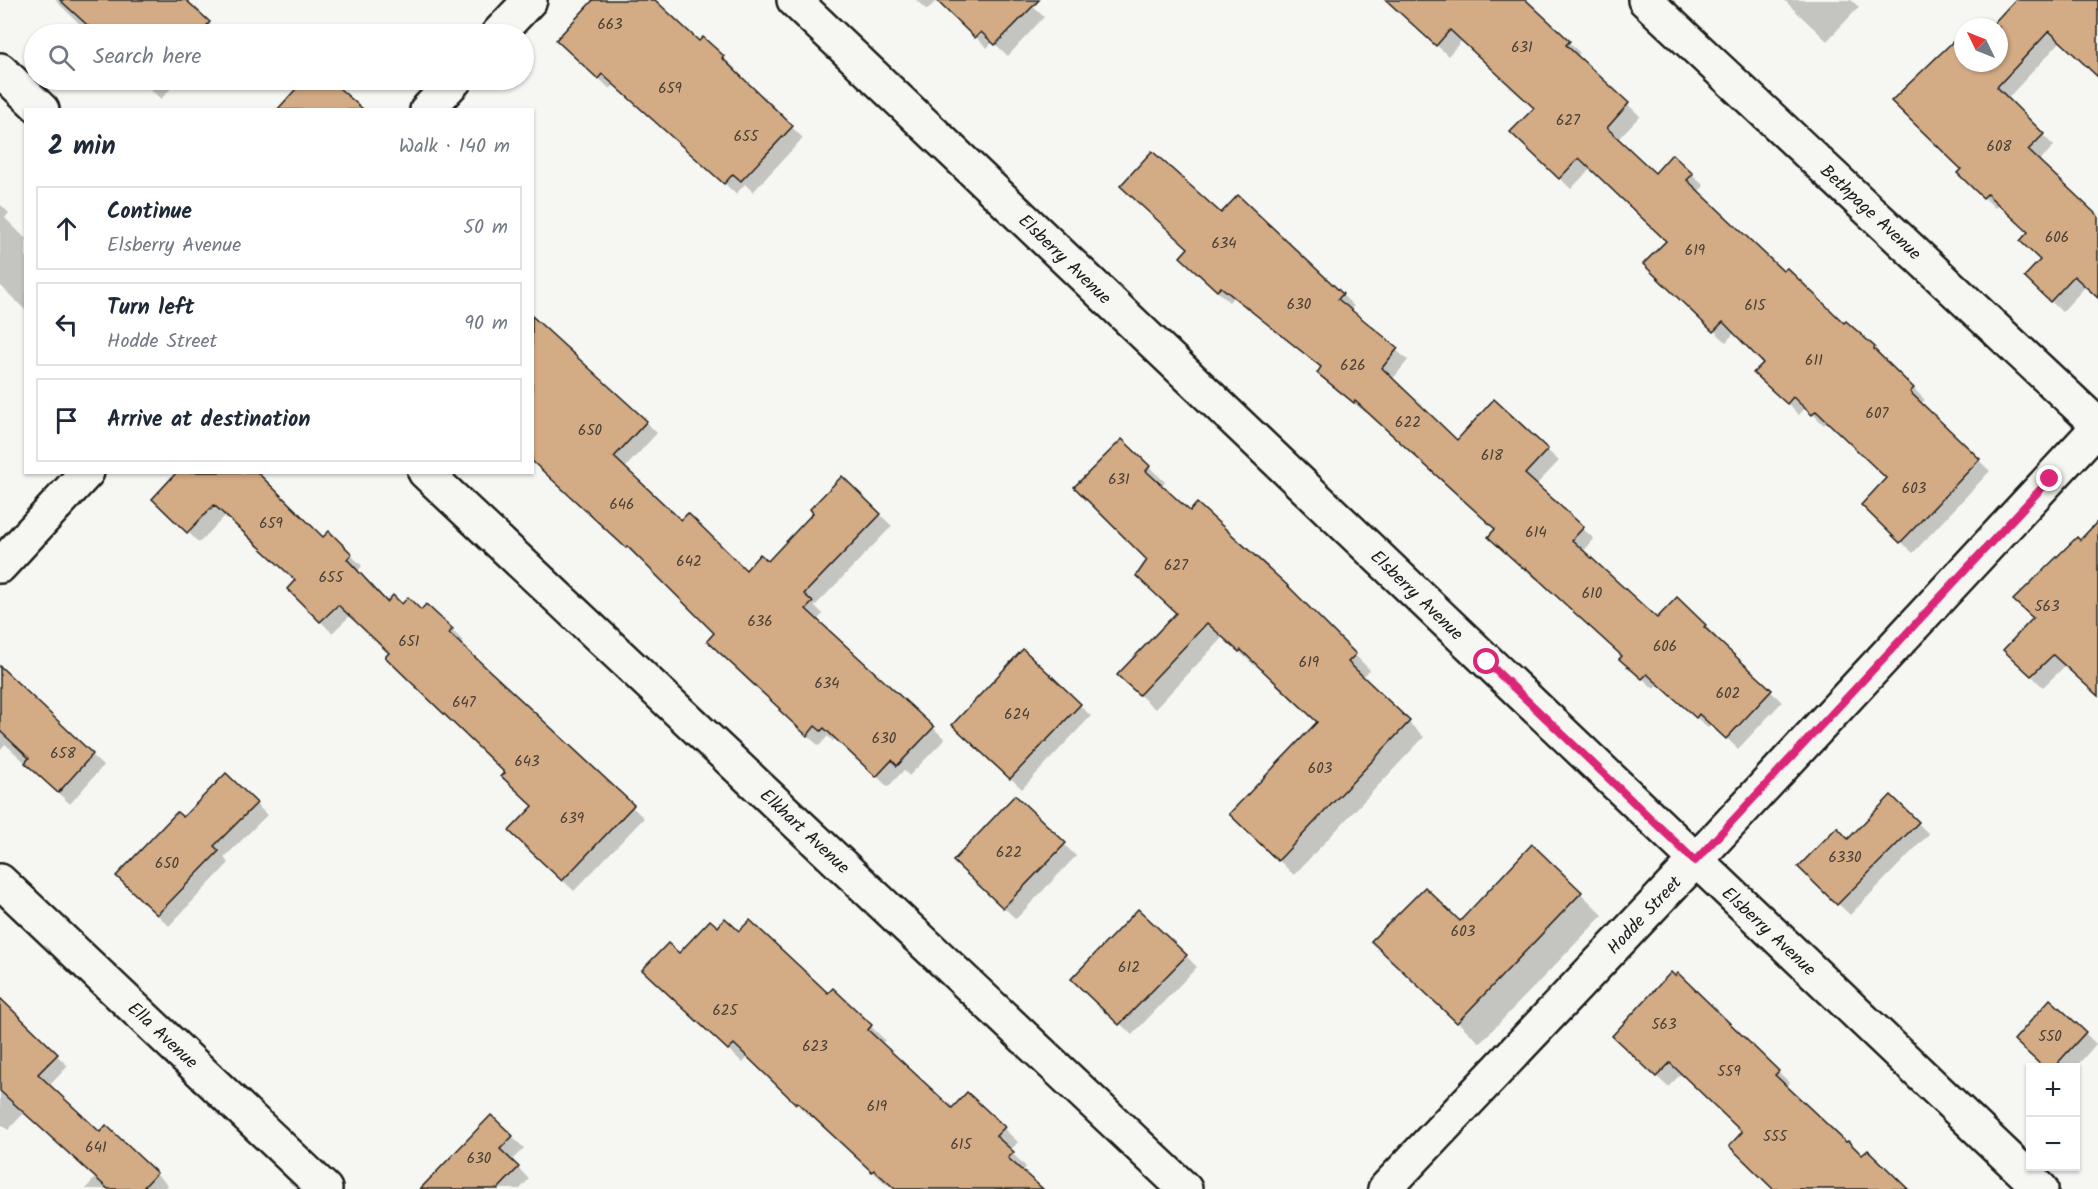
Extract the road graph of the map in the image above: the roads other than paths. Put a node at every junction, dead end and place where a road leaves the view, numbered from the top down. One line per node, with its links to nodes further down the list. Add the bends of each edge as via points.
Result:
1 (530, 0): 4 (street)
2 (794, 0): 13 (street, Elsberry Avenue)
3 (1645, 0): 9 (street, Bethpage Avenue)
4 (507, 24)
5 (0, 70): 7 (street)
6 (446, 90): 8 (street)
7 (40, 108)
8 (429, 108)
9 (2098, 426): 13 (street, Hodde Street)
10 (85, 474): 12 (street)
11 (427, 474): 16 (street, Elkhart Avenue)
12 (0, 566)
13 (1695, 861): 17 (street, Hodde Street); 18 (street, Elsberry Avenue)
14 (0, 881): 15 (street, Ella Avenue)
15 (325, 1189)
16 (1185, 1189)
17 (1385, 1189)
18 (2041, 1189)

